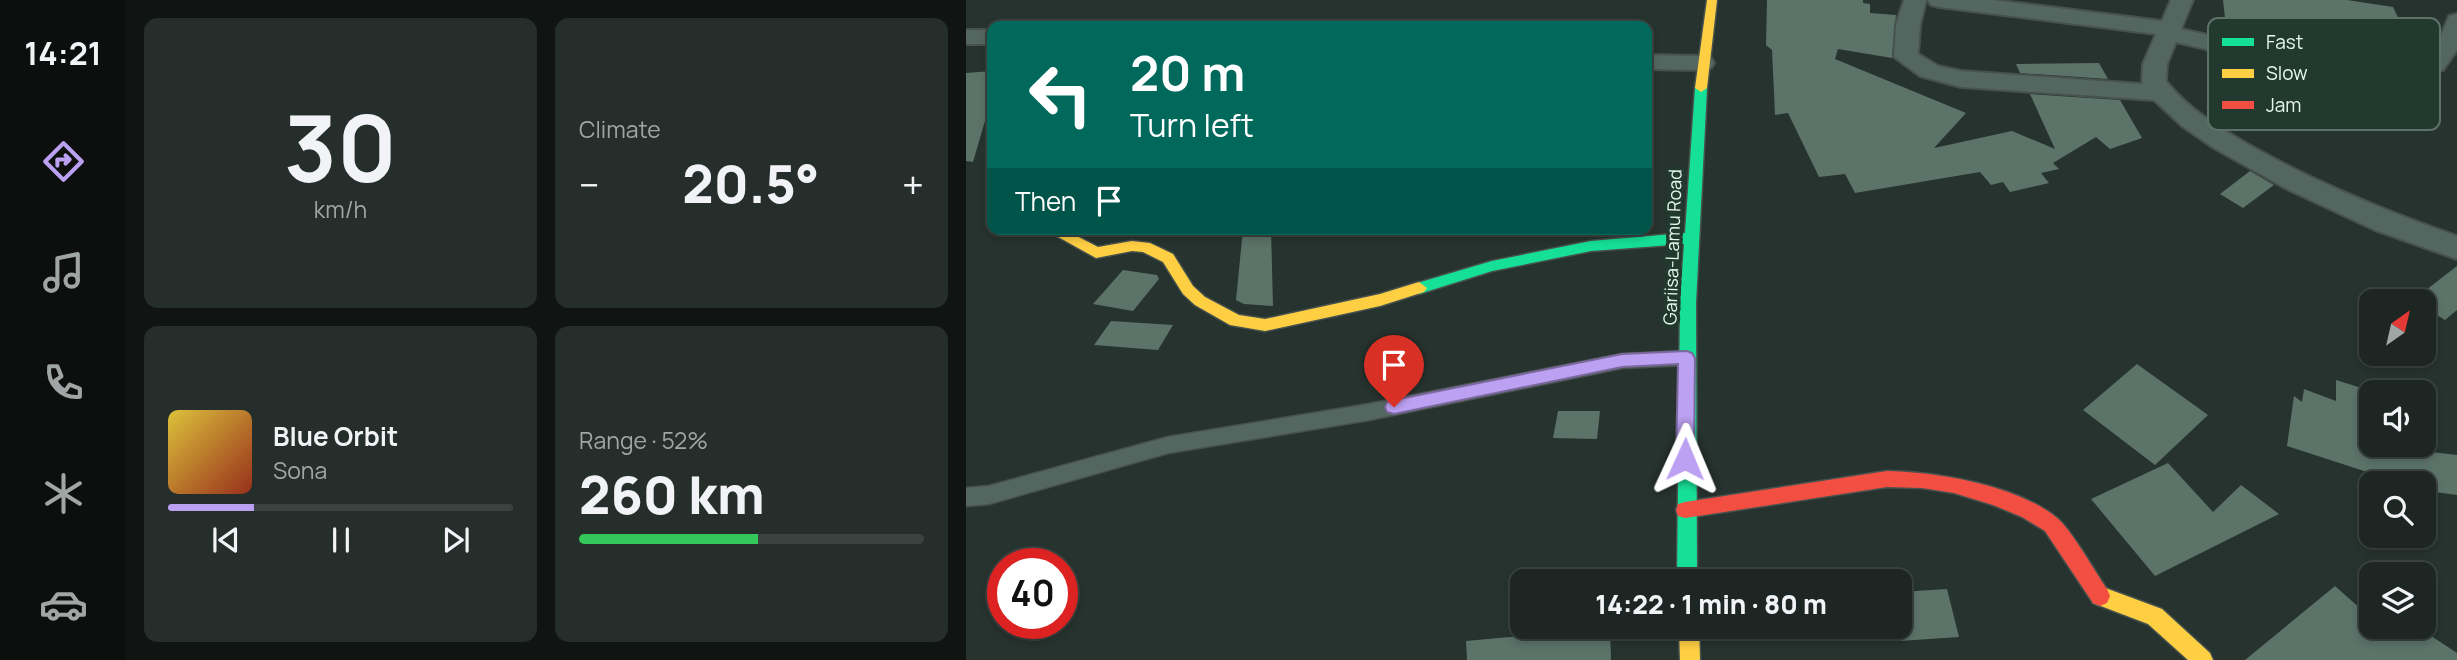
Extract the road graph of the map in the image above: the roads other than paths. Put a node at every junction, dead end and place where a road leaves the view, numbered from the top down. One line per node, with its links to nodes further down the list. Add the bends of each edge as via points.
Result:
1 (1712, 0): 12 (street, Gariisa-Lamu Road)
2 (1914, 0): 13 (street, via 1906,57 1929,71 1961,79)
3 (1939, 0): 6 (street)
4 (2182, 0): 6 (street)
5 (2457, 22): 10 (street)
6 (2168, 31): 9 (street); 13 (street, via 2155,64 2153,82)
7 (966, 37): 8 (street)
8 (987, 37)
9 (2208, 42)
10 (2440, 57)
11 (1652, 62): 12 (street)
12 (1702, 63): 15 (street, Gariisa-Lamu Road)
13 (2158, 93): 16 (street, via 2204,131 2312,189)
14 (1062, 235): 15 (street, via 1096,253 1145,247 1168,258 1200,301 1236,321 1265,325 1591,246)
15 (1690, 238): 17 (street, Gariisa-Lamu Road)
16 (2457, 248)
17 (1687, 358): 18 (lane, via 1622,361 1383,409 1168,444 989,495); 19 (street, Gariisa-Lamu Road)
18 (966, 497)
19 (1685, 510): 20 (street, Gariisa-Lamu Road); 23 (street, via 1887,479 1933,482 1996,497 2052,525 2101,598 2155,616)
20 (1687, 569)
21 (1689, 639): 22 (street)
22 (1690, 660)
23 (2203, 660)

